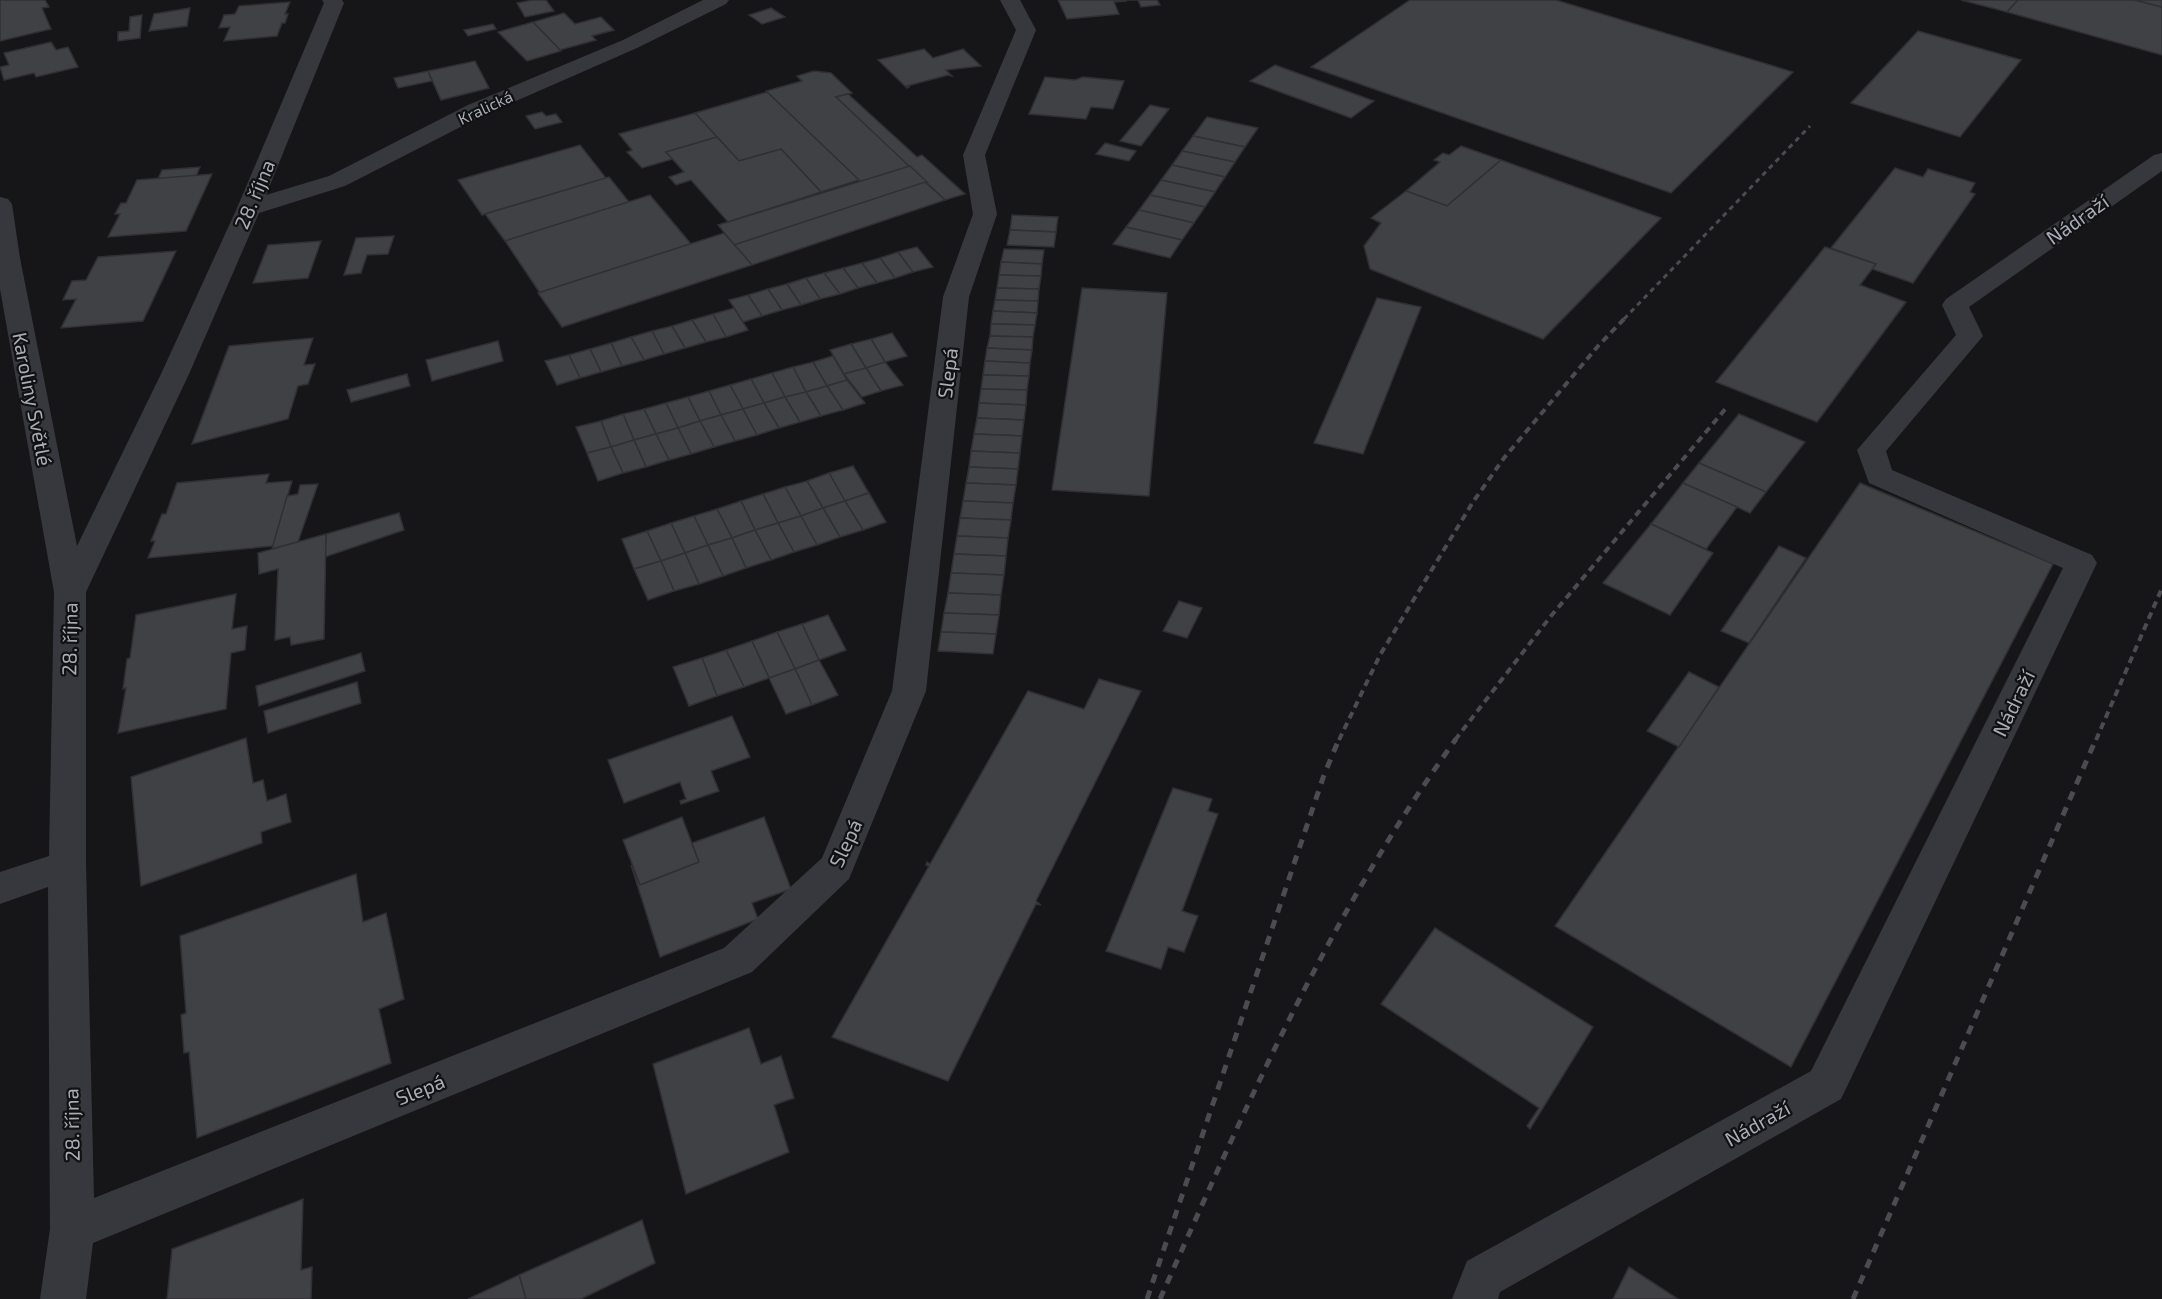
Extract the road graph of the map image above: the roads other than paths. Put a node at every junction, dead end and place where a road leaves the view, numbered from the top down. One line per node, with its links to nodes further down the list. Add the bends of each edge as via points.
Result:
1 (719, 0): 6 (street, Kralická, via 630,44 476,110 337,181)
2 (1010, 0): 11 (street, Slepá, via 1026,30 974,155 985,214 956,297 909,691 836,868 738,960)
3 (337, 1): 6 (street, 28. října)
4 (2162, 160): 13 (street, Nádraží, via 1955,305 1970,336 1871,450 1879,476 2081,563 1826,1085 1483,1277)
5 (0, 204): 7 (street, Karoliny Světlé)
6 (249, 208): 8 (street, 28. října, via 175,374)
7 (3, 259): 8 (street, Karoliny Světlé)
8 (70, 592): 9 (street, 28. října)
9 (67, 865): 10 (street); 11 (street, 28. října)
10 (0, 888)
11 (72, 1229): 12 (street, 28. října)
12 (63, 1299)
13 (1475, 1299)

